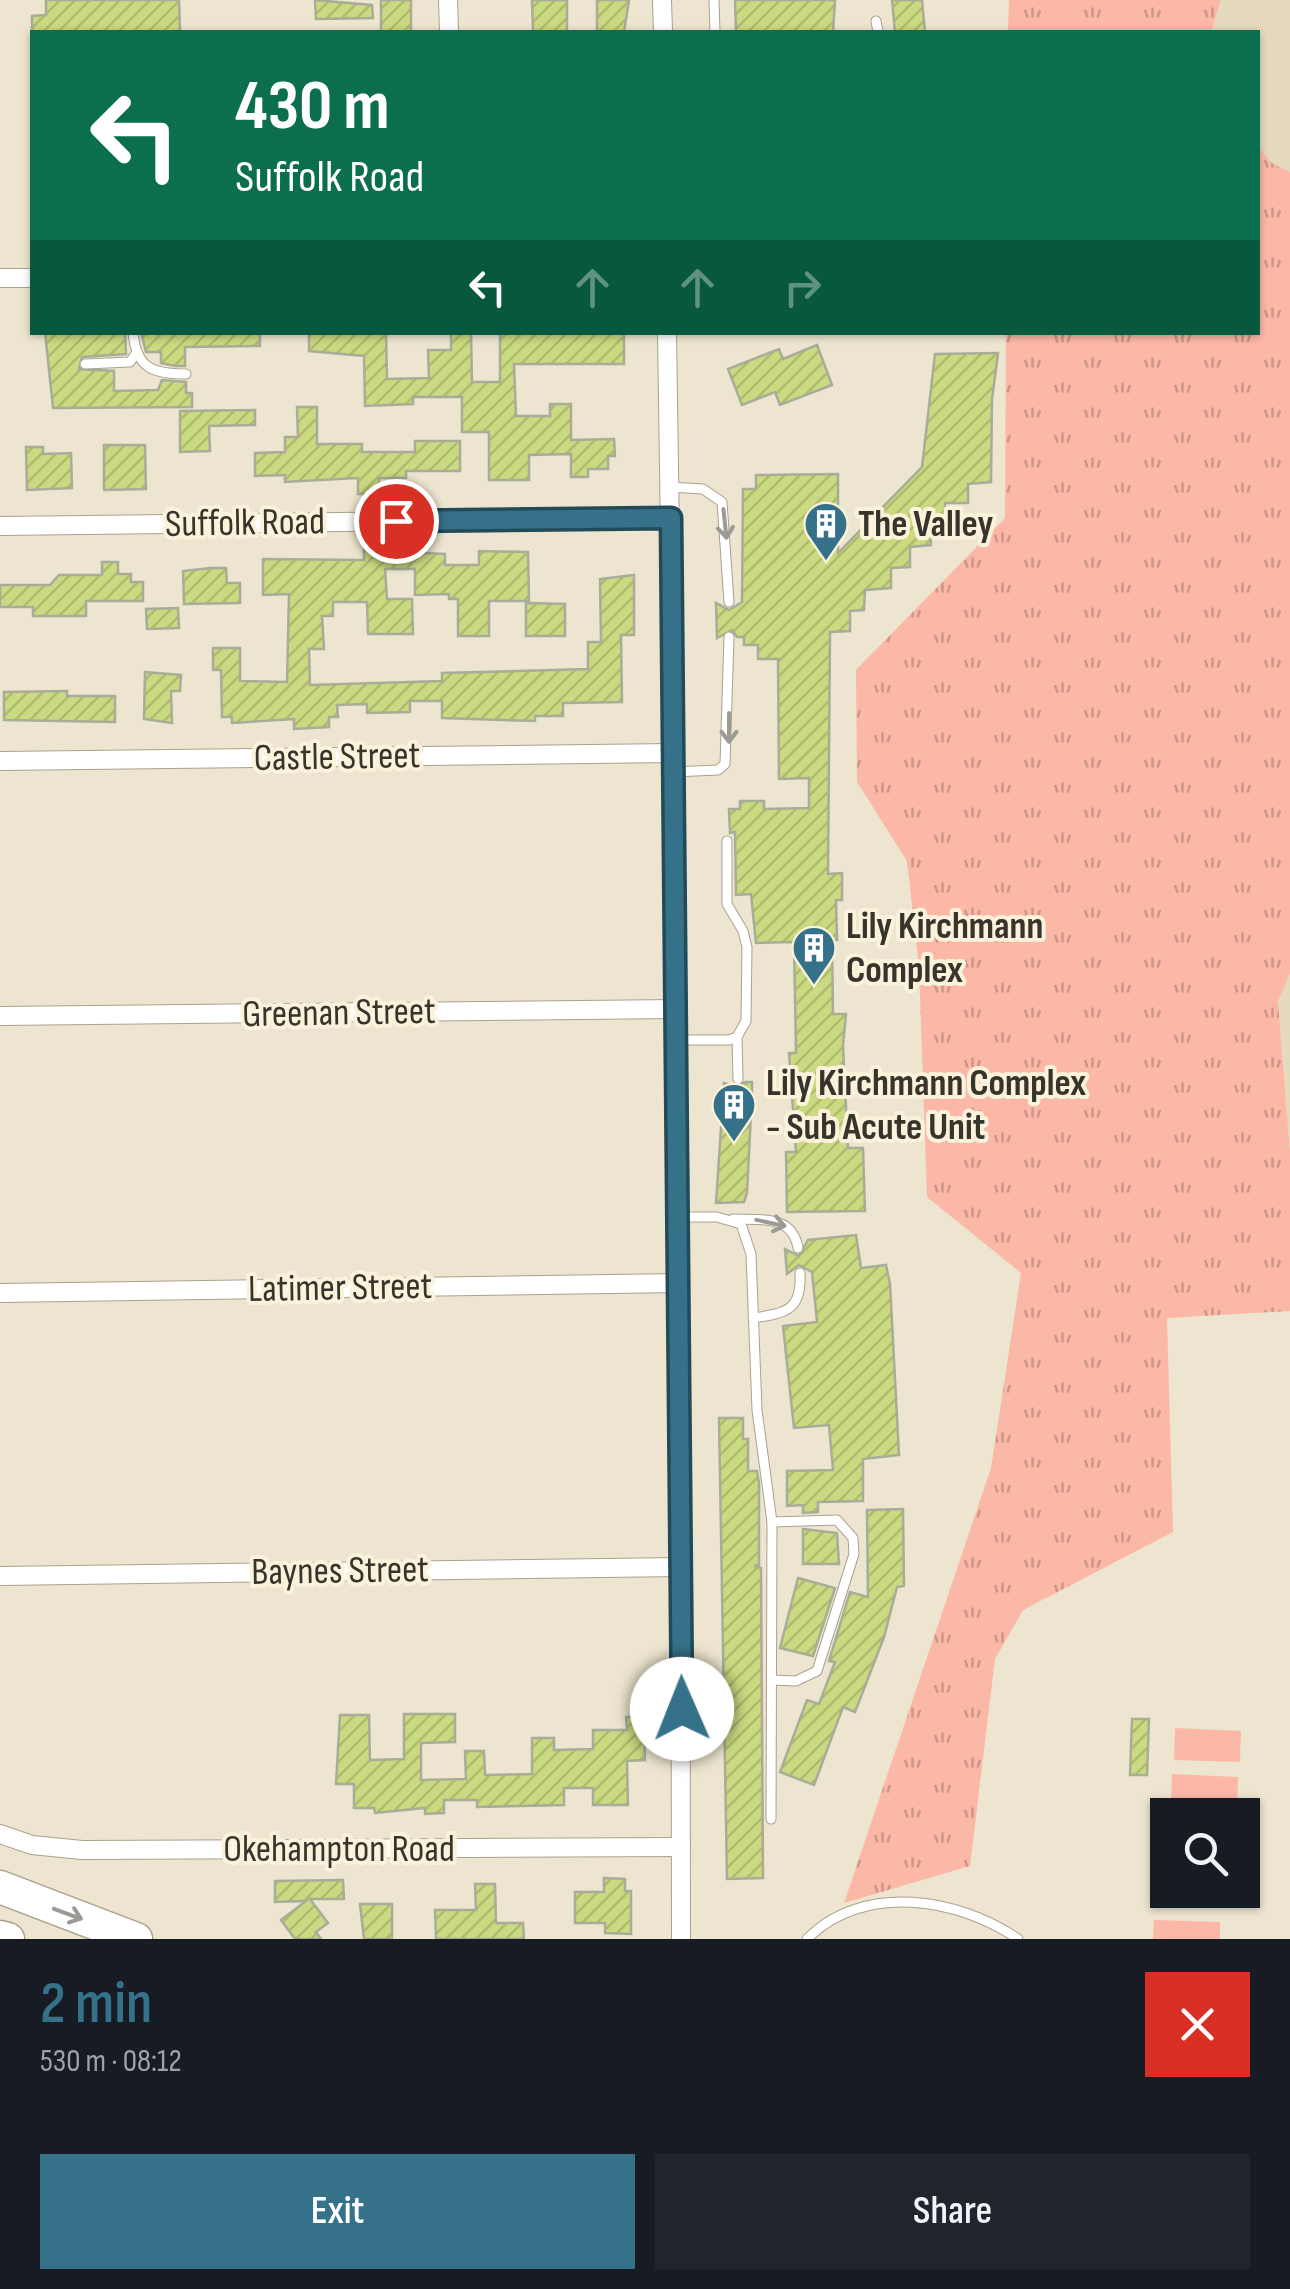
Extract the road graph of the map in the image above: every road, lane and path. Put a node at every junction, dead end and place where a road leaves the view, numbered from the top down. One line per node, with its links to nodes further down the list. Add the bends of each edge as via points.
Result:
1 (448, 0): 4 (street)
2 (662, 0): 5 (street)
3 (714, 0): 6 (lane)
4 (449, 30)
5 (663, 30)
6 (716, 30)
7 (0, 278): 8 (street)
8 (30, 278)
9 (133, 335): 11 (lane)
10 (667, 335): 14 (street)
11 (135, 355): 12 (lane, via 130,362); 13 (lane, via 153,372)
12 (85, 364)
13 (186, 374)
14 (670, 487): 15 (street); 17 (lane, one-way to 17, via 703,489 722,502)
15 (671, 518): 16 (street, Suffolk Road); 20 (street)
16 (0, 526)
17 (729, 602)
18 (730, 638): 20 (lane, one-way to 20, via 725,764 718,770)
19 (0, 760): 20 (street, Castle Street)
20 (673, 762): 22 (street)
21 (727, 841): 24 (lane, via 727,904 746,947 746,1020)
22 (677, 1009): 23 (street, Greenan Street); 25 (street)
23 (0, 1016)
24 (737, 1038): 25 (lane); 26 (lane)
25 (678, 1040): 27 (street)
26 (738, 1079)
27 (680, 1217): 28 (lane); 31 (street)
28 (730, 1219): 29 (lane, one-way to 29, via 784,1223); 33 (lane, via 748,1235)
29 (798, 1248)
30 (800, 1273): 33 (lane, via 794,1308)
31 (680, 1284): 32 (street, Latimer Street); 35 (street)
32 (0, 1292)
33 (753, 1318): 34 (lane)
34 (772, 1522): 37 (lane); 37 (lane, via 838,1520 853,1538 854,1554 817,1671 796,1681)
35 (681, 1567): 36 (street, Baynes Street); 40 (street)
36 (0, 1576)
37 (772, 1680): 38 (lane)
38 (772, 1819)
39 (0, 1834): 40 (street, Okehampton Road, via 82,1850)
40 (681, 1846): 45 (street)
41 (0, 1887): 44 (highway, one-way to 44)
42 (0, 1937): 43 (highway)
43 (8, 1939)
44 (136, 1939)
45 (681, 1939)
46 (807, 1939): 47 (lane, via 868,1905 904,1902 988,1918)
47 (1018, 1939)

